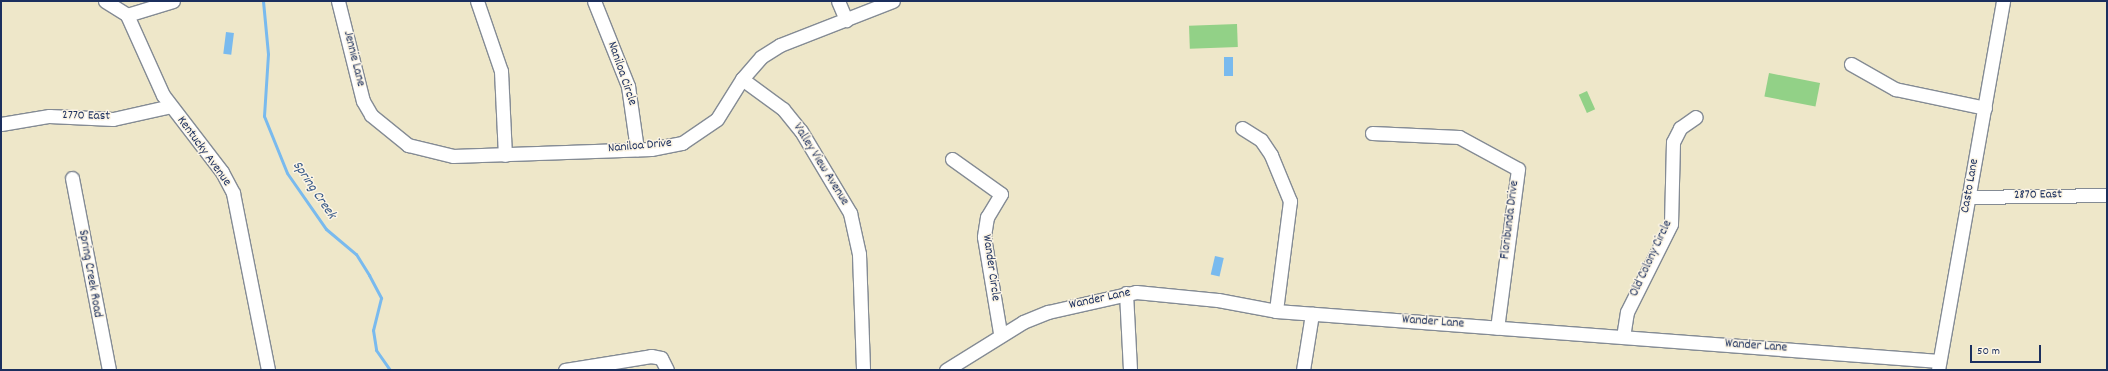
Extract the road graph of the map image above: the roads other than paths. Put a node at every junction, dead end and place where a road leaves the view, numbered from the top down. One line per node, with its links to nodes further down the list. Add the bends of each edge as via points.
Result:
1 (105, 1): 9 (street, Kentucky Avenue)
2 (173, 1): 9 (street)
3 (338, 1): 15 (street, Jennie Lane, via 363,101)
4 (477, 1): 21 (street, via 501,71)
5 (594, 1): 20 (street, Naniloa Circle, via 628,86)
6 (838, 1): 10 (street)
7 (893, 1): 10 (street, Naniloa Drive)
8 (2004, 1): 14 (street, Casto Lane)
9 (126, 15): 13 (street, Kentucky Avenue)
10 (846, 20): 12 (street, Naniloa Drive, via 771,50)
11 (1851, 64): 14 (street, via 1895,89)
12 (742, 79): 20 (street, Naniloa Drive, via 723,112 702,133 672,146); 37 (street, Valley View Avenue, via 783,108 850,213 860,254)
13 (171, 106): 17 (street, 2770 East, via 113,118 49,116); 35 (street, Kentucky Avenue, via 219,168 233,193)
14 (1985, 108): 25 (street, Casto Lane)
15 (371, 116): 21 (street, Naniloa Drive, via 392,135 421,150 453,156)
16 (1696, 117): 31 (street, Old Colony Circle, via 1680,128 1673,142 1671,224 1626,312)
17 (1, 124)
18 (1242, 128): 27 (street, via 1260,140 1271,155 1290,201)
19 (1372, 133): 29 (street, Floribunda Drive, via 1452,136 1518,169)
20 (637, 149): 21 (street, Naniloa Drive)
21 (505, 155)
22 (952, 159): 30 (street, Wander Circle, via 1001,194 987,217 984,237)
23 (72, 178): 34 (street, Spring Creek Road)
24 (2107, 196): 25 (street, 2870 East)
25 (1969, 197): 33 (street, Casto Lane)
26 (1126, 293): 27 (street, Wander Lane, via 1159,292); 30 (street, Wander Lane, via 1048,312); 39 (street)
27 (1276, 311): 28 (street, Wander Lane)
28 (1312, 314): 29 (street, Wander Lane); 40 (street)
29 (1497, 328): 31 (street, Wander Lane)
30 (1000, 333): 38 (street, Wander Lane)
31 (1623, 337): 33 (street, Wander Lane)
32 (664, 364): 36 (street, via 646,356)
33 (1939, 366)
34 (109, 370)
35 (268, 370)
36 (565, 370)
37 (863, 370)
38 (946, 370)
39 (1130, 370)
40 (1303, 370)

